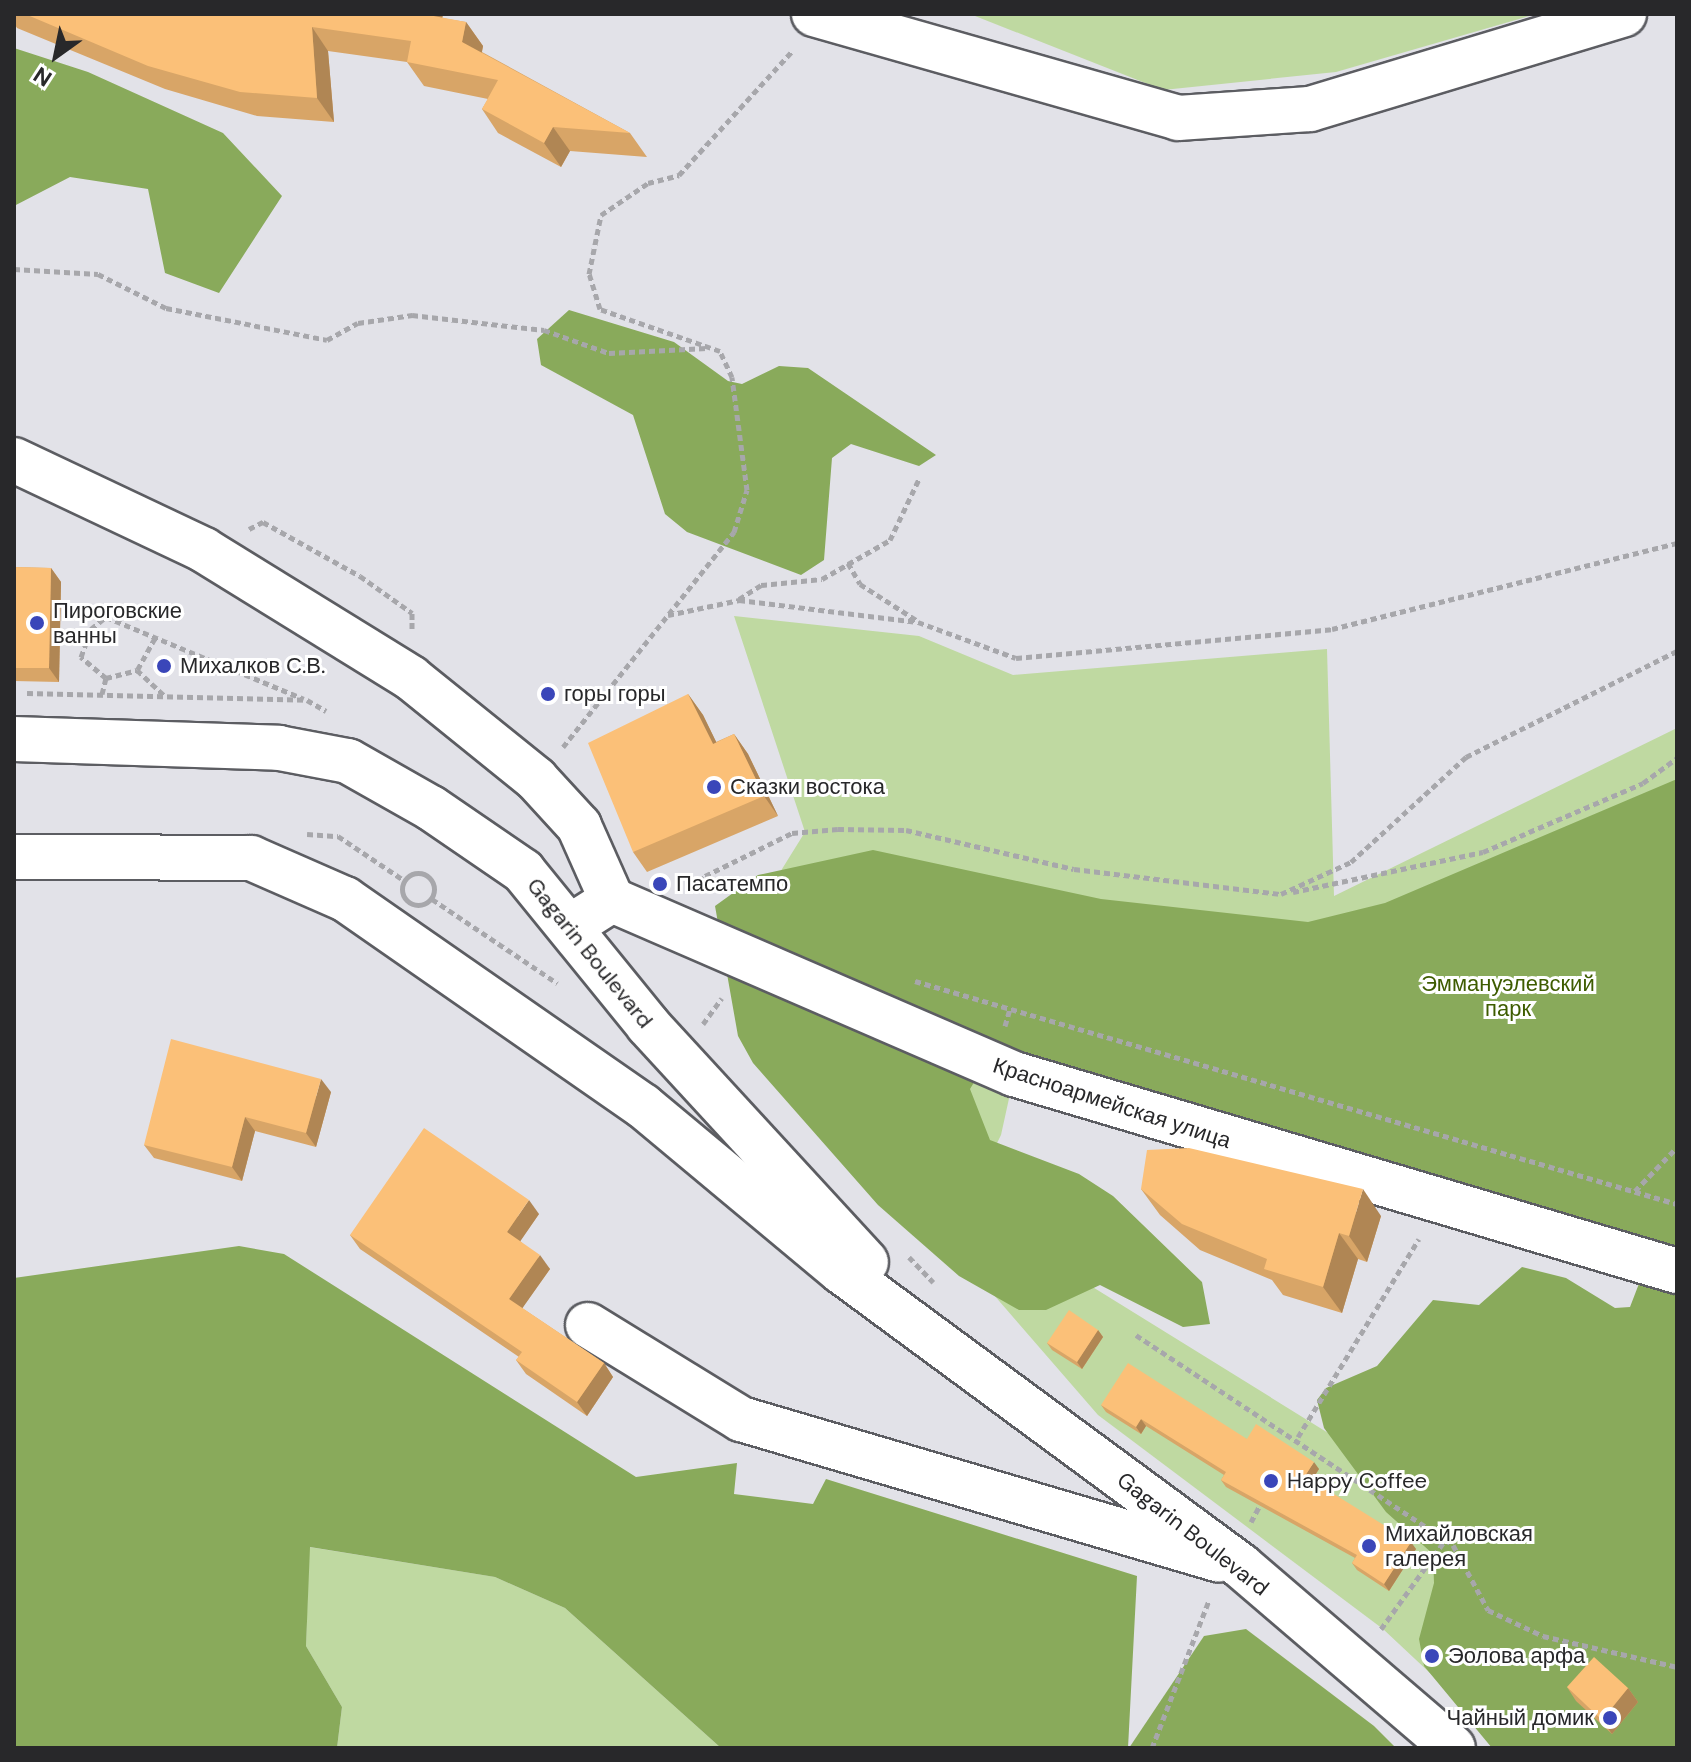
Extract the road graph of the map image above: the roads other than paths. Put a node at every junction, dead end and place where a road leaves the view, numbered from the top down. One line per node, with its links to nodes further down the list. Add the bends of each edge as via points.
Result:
1 (1624, 14): 2 (street, via 1310,109 1178,118)
2 (822, 15)
3 (14, 460): 6 (street, via 204,550 411,678 536,779 579,826)
4 (14, 739): 7 (street, Gagarin Boulevard, via 279,748 348,761 523,871)
5 (14, 857): 10 (street, Gagarin Boulevard, via 251,858 308,879 643,1106 740,1192)
6 (612, 900): 7 (street); 8 (street, Красноармейская улица, via 1014,1074)
7 (571, 926): 10 (street, Gagarin Boulevard, via 788,1183)
8 (1677, 1271)
9 (588, 1325): 11 (street, via 741,1419)
10 (964, 1360): 11 (street, Gagarin Boulevard)
11 (1233, 1564): 12 (street, Gagarin Boulevard)
12 (1453, 1748)

